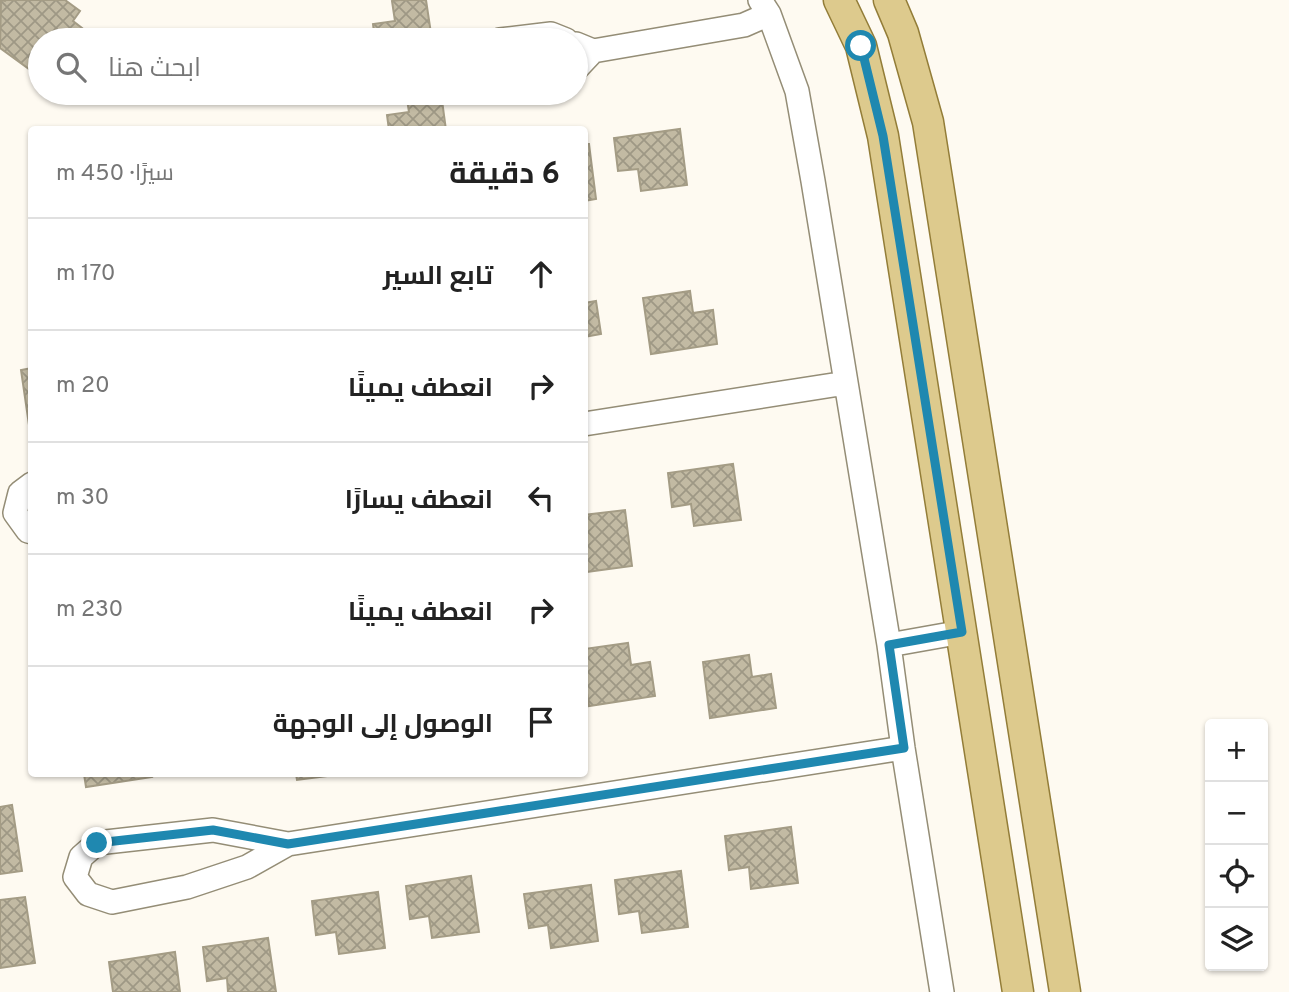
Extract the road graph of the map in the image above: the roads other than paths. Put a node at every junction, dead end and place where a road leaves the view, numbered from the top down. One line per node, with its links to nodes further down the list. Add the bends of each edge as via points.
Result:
1 (839, 0): 9 (main road, via 861,46 883,136)
2 (889, 0): 13 (main road, via 928,122)
3 (764, 7): 4 (street, via 744,25); 5 (street, via 797,91)
4 (588, 46)
5 (846, 383): 6 (street); 10 (street)
6 (588, 423)
7 (28, 487): 8 (street, via 20,493 15,513)
8 (28, 531)
9 (962, 632): 10 (street); 14 (main road)
10 (889, 645): 11 (street)
11 (904, 748): 12 (street); 15 (street)
12 (288, 844): 12 (street, via 213,830 97,843 81,857 75,877 88,894 112,902 187,887 247,867)
13 (1064, 986): 14 (main road)
14 (1018, 991)
15 (942, 992)

